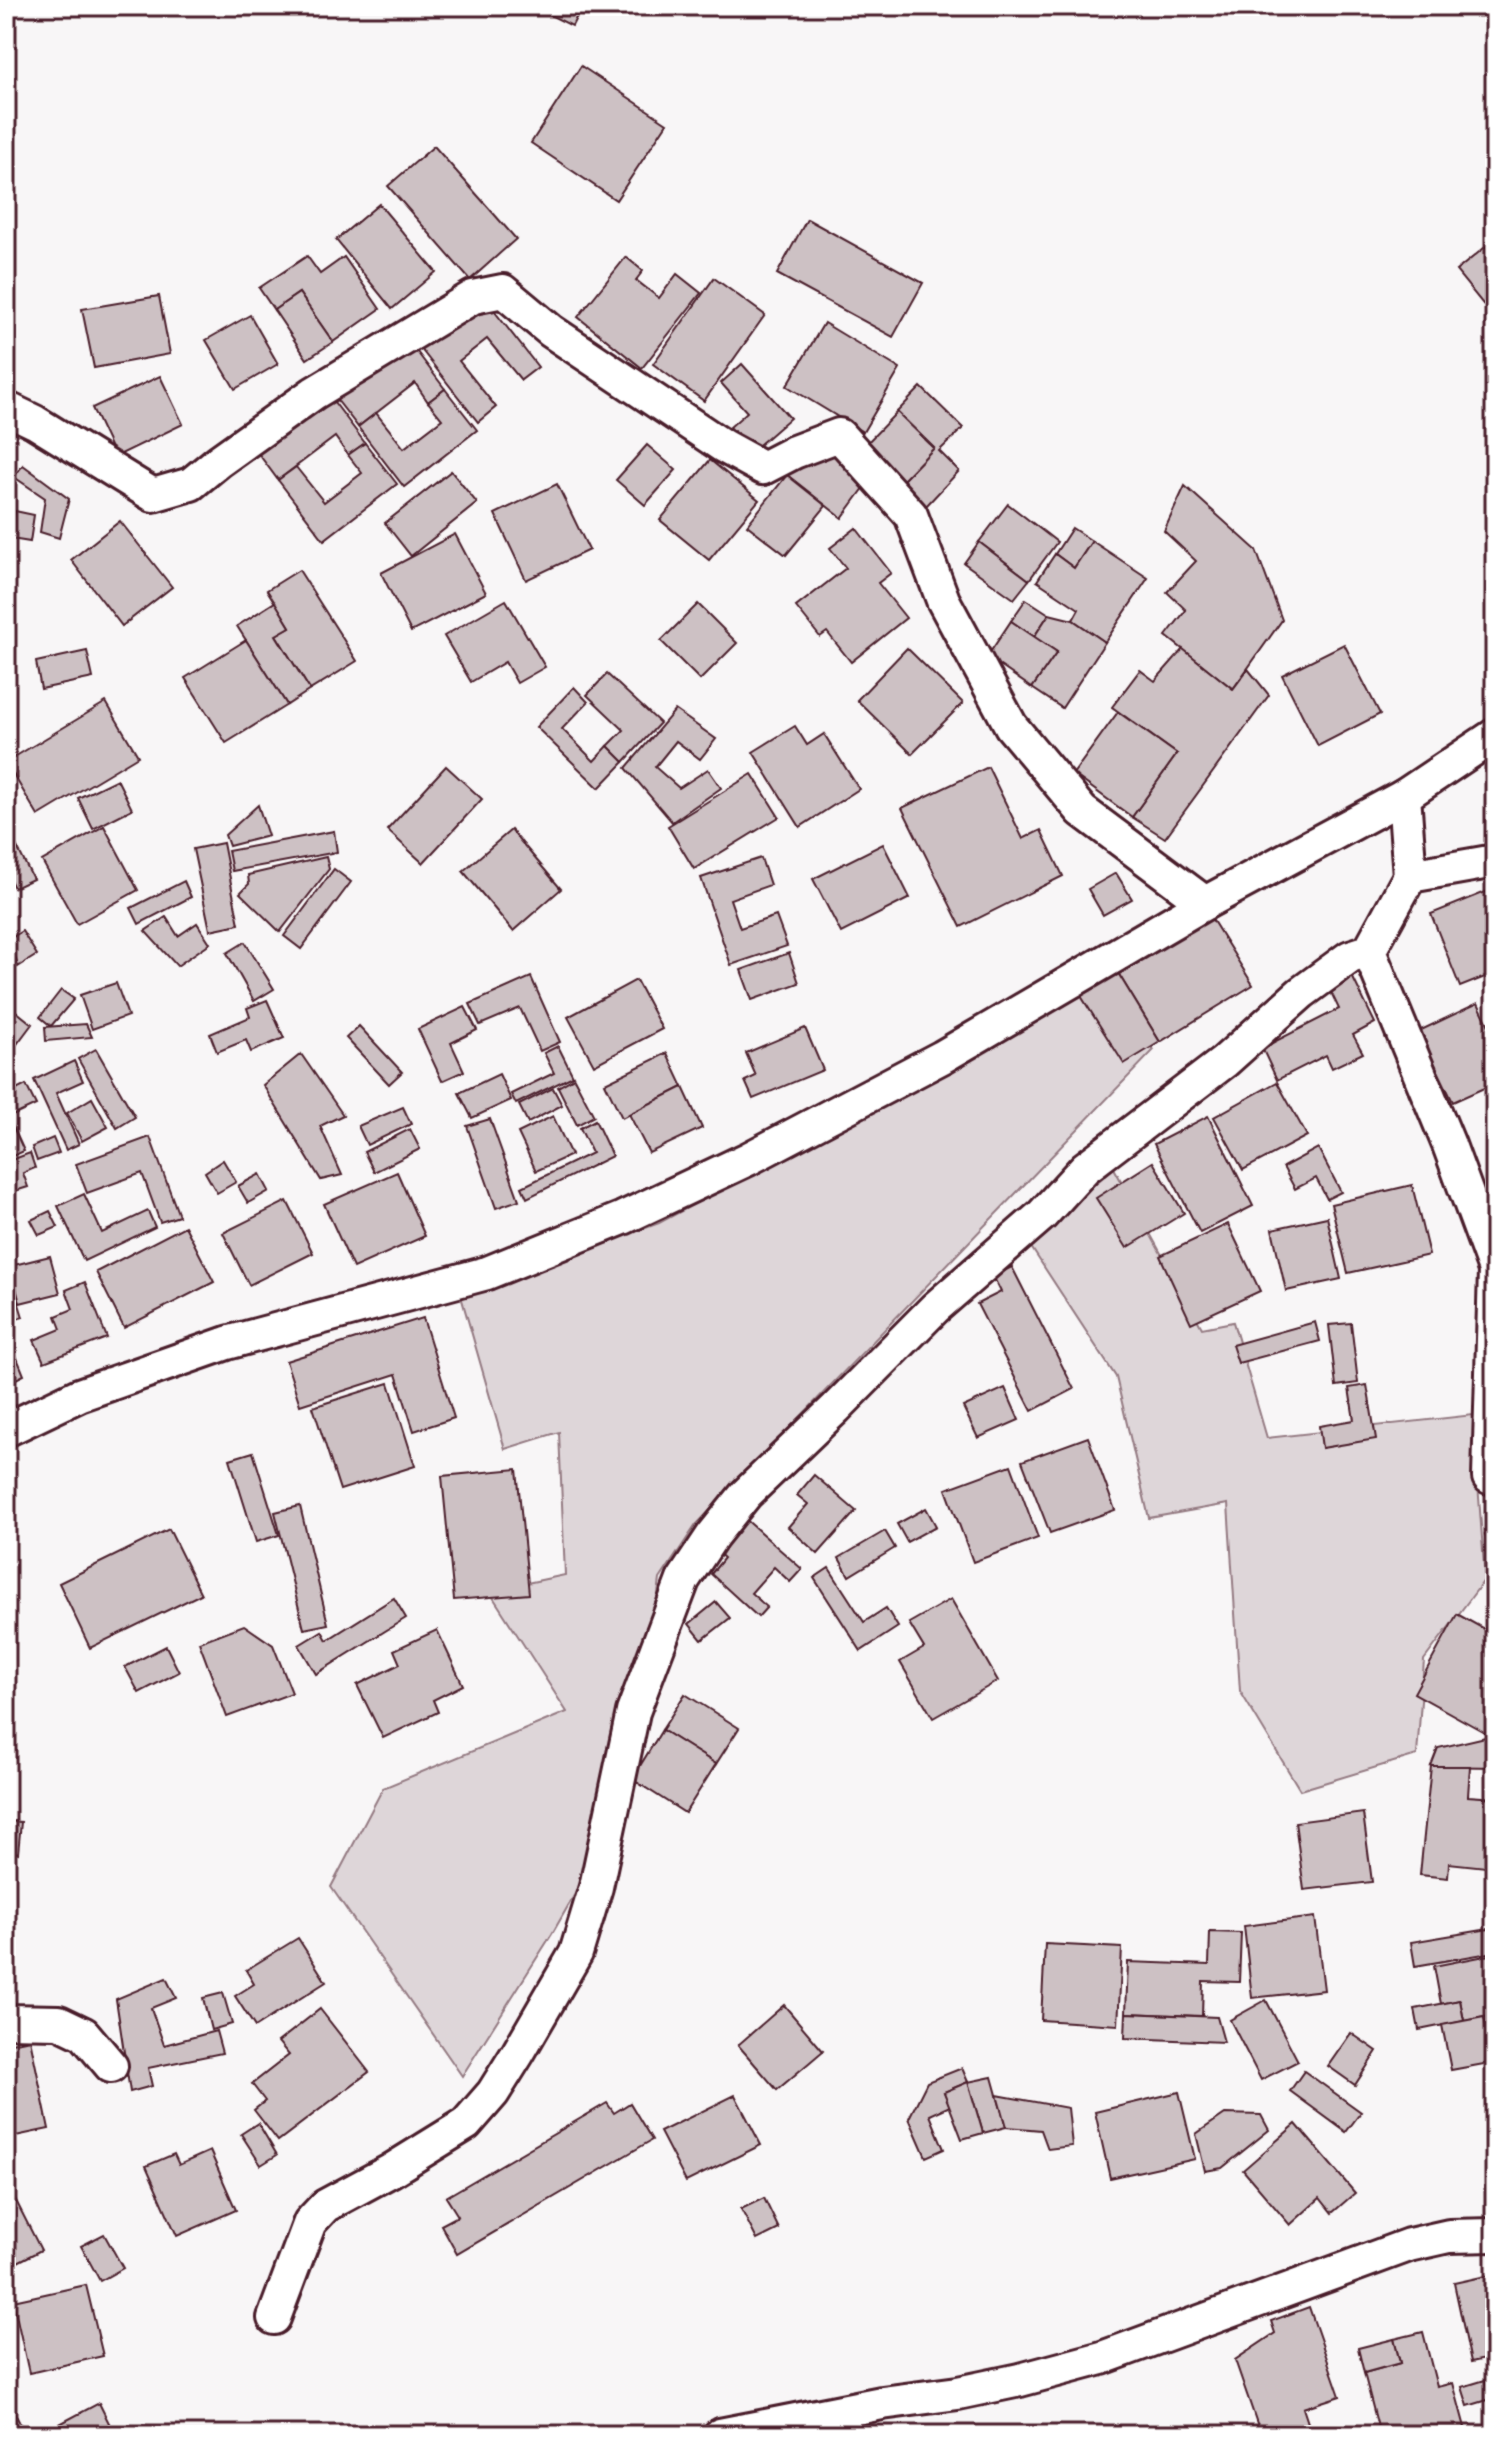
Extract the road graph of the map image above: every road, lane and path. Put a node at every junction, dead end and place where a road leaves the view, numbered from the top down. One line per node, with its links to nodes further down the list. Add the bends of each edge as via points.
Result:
1 (6, 408): 6 (street, via 153,495 191,484 314,393 473,297 503,291 551,331 763,468 839,435 911,515 943,600 1011,726 1082,811)
2 (1495, 735): 3 (street)
3 (1404, 796): 5 (street); 6 (street)
4 (1495, 861): 5 (street)
5 (1410, 876): 7 (street)
6 (1205, 903): 8 (street, via 942,1057 623,1218 487,1273 227,1343 79,1395)
7 (1369, 951): 9 (street, via 1495,1270); 13 (street, via 1350,957 1301,993 1224,1062 1085,1168 1042,1215 935,1308 746,1494 713,1535 683,1580 633,1712 596,1887 576,1953 501,2079 466,2124 325,2206 310,2222)
8 (6, 1430)
9 (1489, 1477)
10 (6, 2021): 11 (street, via 59,2022 84,2034)
11 (111, 2066)
12 (1495, 2235): 14 (street, via 1449,2236 1409,2245 1102,2358 1020,2380)
13 (274, 2318)
14 (720, 2435)

